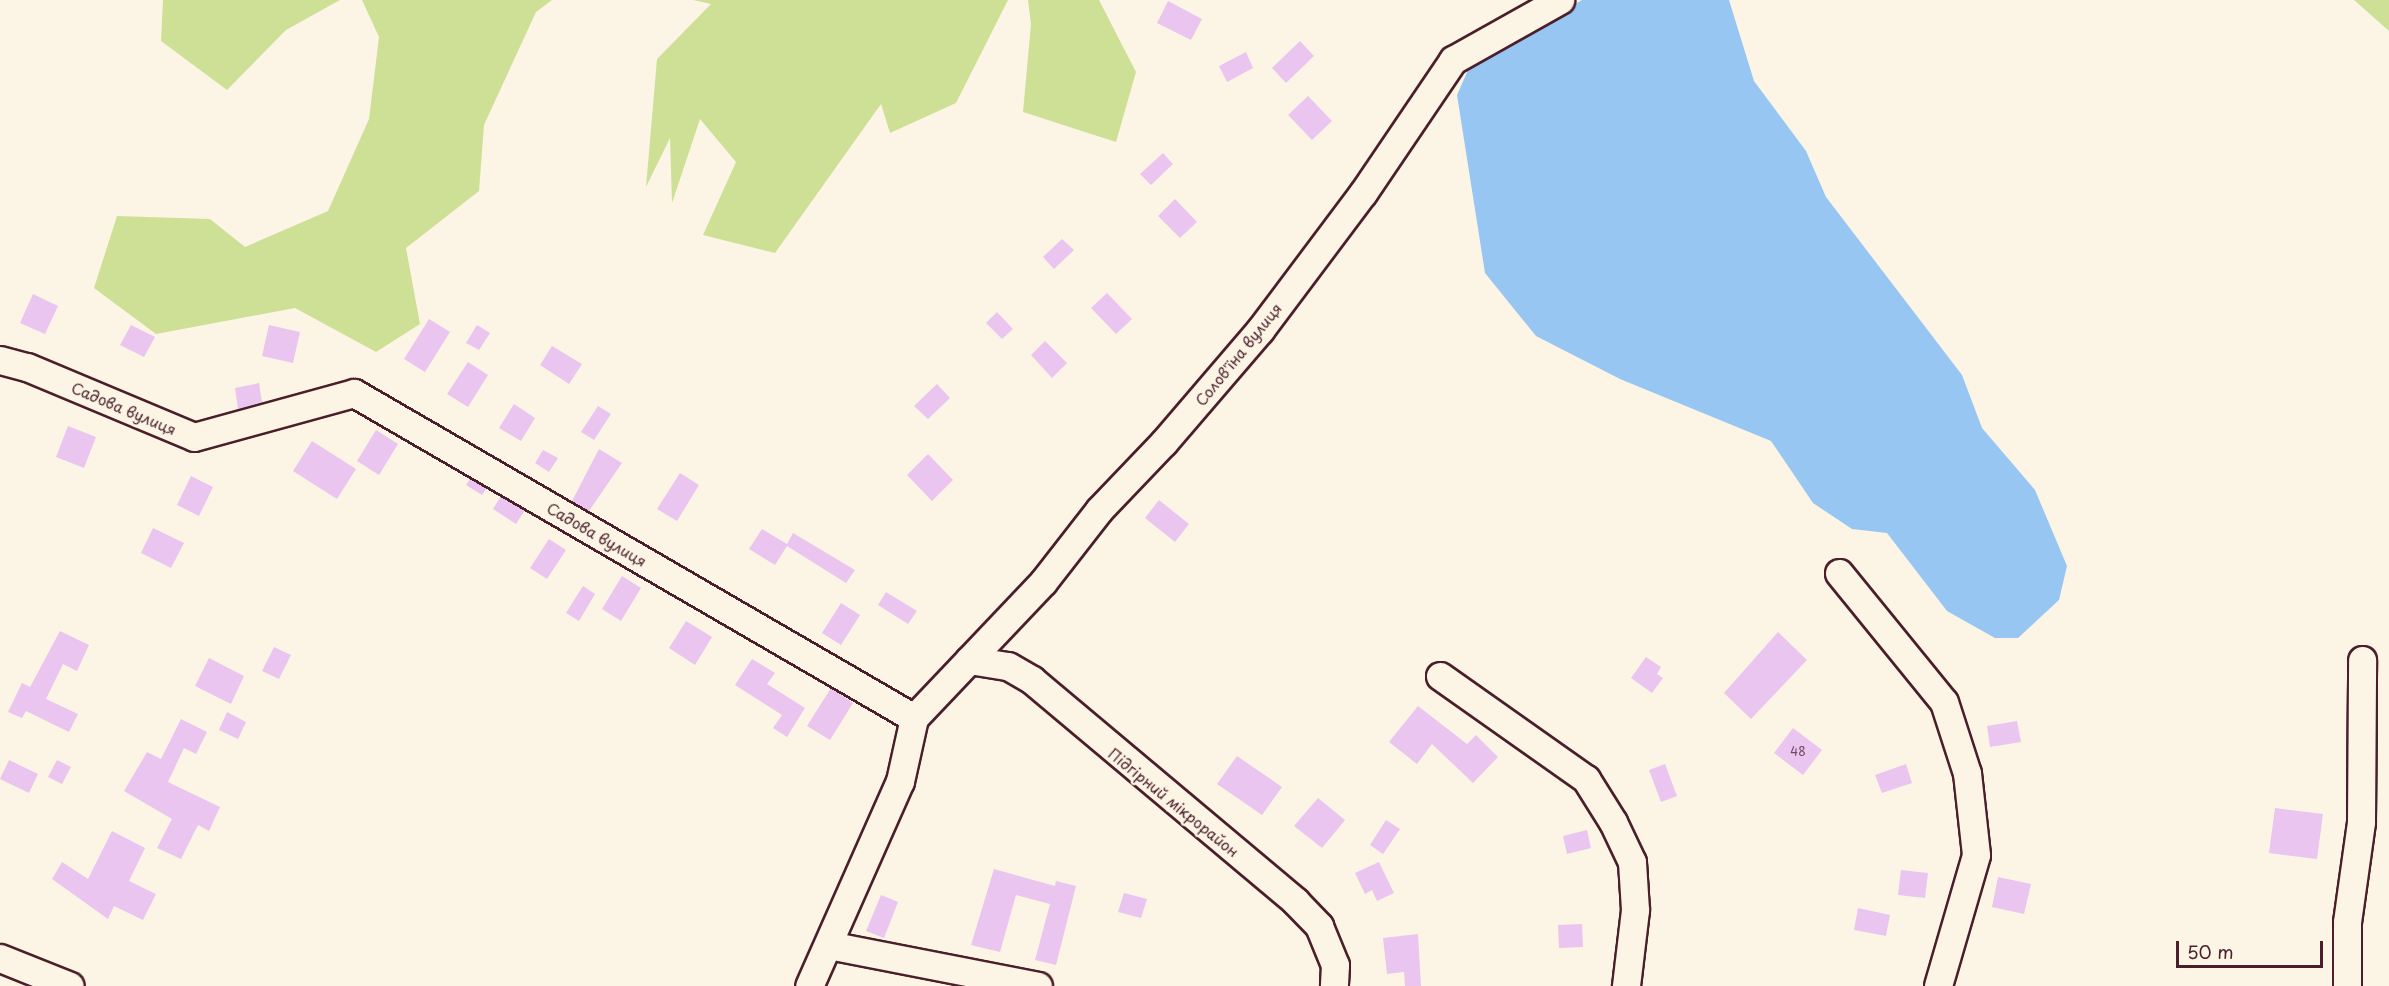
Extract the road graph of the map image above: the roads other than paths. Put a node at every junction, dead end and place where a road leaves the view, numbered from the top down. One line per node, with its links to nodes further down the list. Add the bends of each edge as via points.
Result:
1 (1560, 0): 4 (street, Солов'їна вулиця, via 1453,60 1362,193 1260,330 1164,442 1099,510 1043,582)
2 (0, 360): 7 (street, Садова вулиця, via 27,367 194,437 354,393)
3 (1839, 573): 15 (street, via 1944,702 1967,773 1976,855)
4 (969, 660): 7 (street, Солов'їна вулиця); 13 (street, Підгірний мікрорайон, via 1008,666 1032,680 1295,901 1319,927 1335,965)
5 (2362, 660): 16 (street, via 2361,822 2347,922)
6 (1440, 676): 14 (street, via 1586,779 1613,822 1632,862 1635,910)
7 (914, 718): 8 (street, via 900,780)
8 (829, 945): 11 (street); 12 (street)
9 (0, 958): 10 (street)
10 (70, 986)
11 (809, 986)
12 (1038, 986)
13 (1334, 986)
14 (1626, 986)
15 (1938, 986)
16 (2347, 986)

